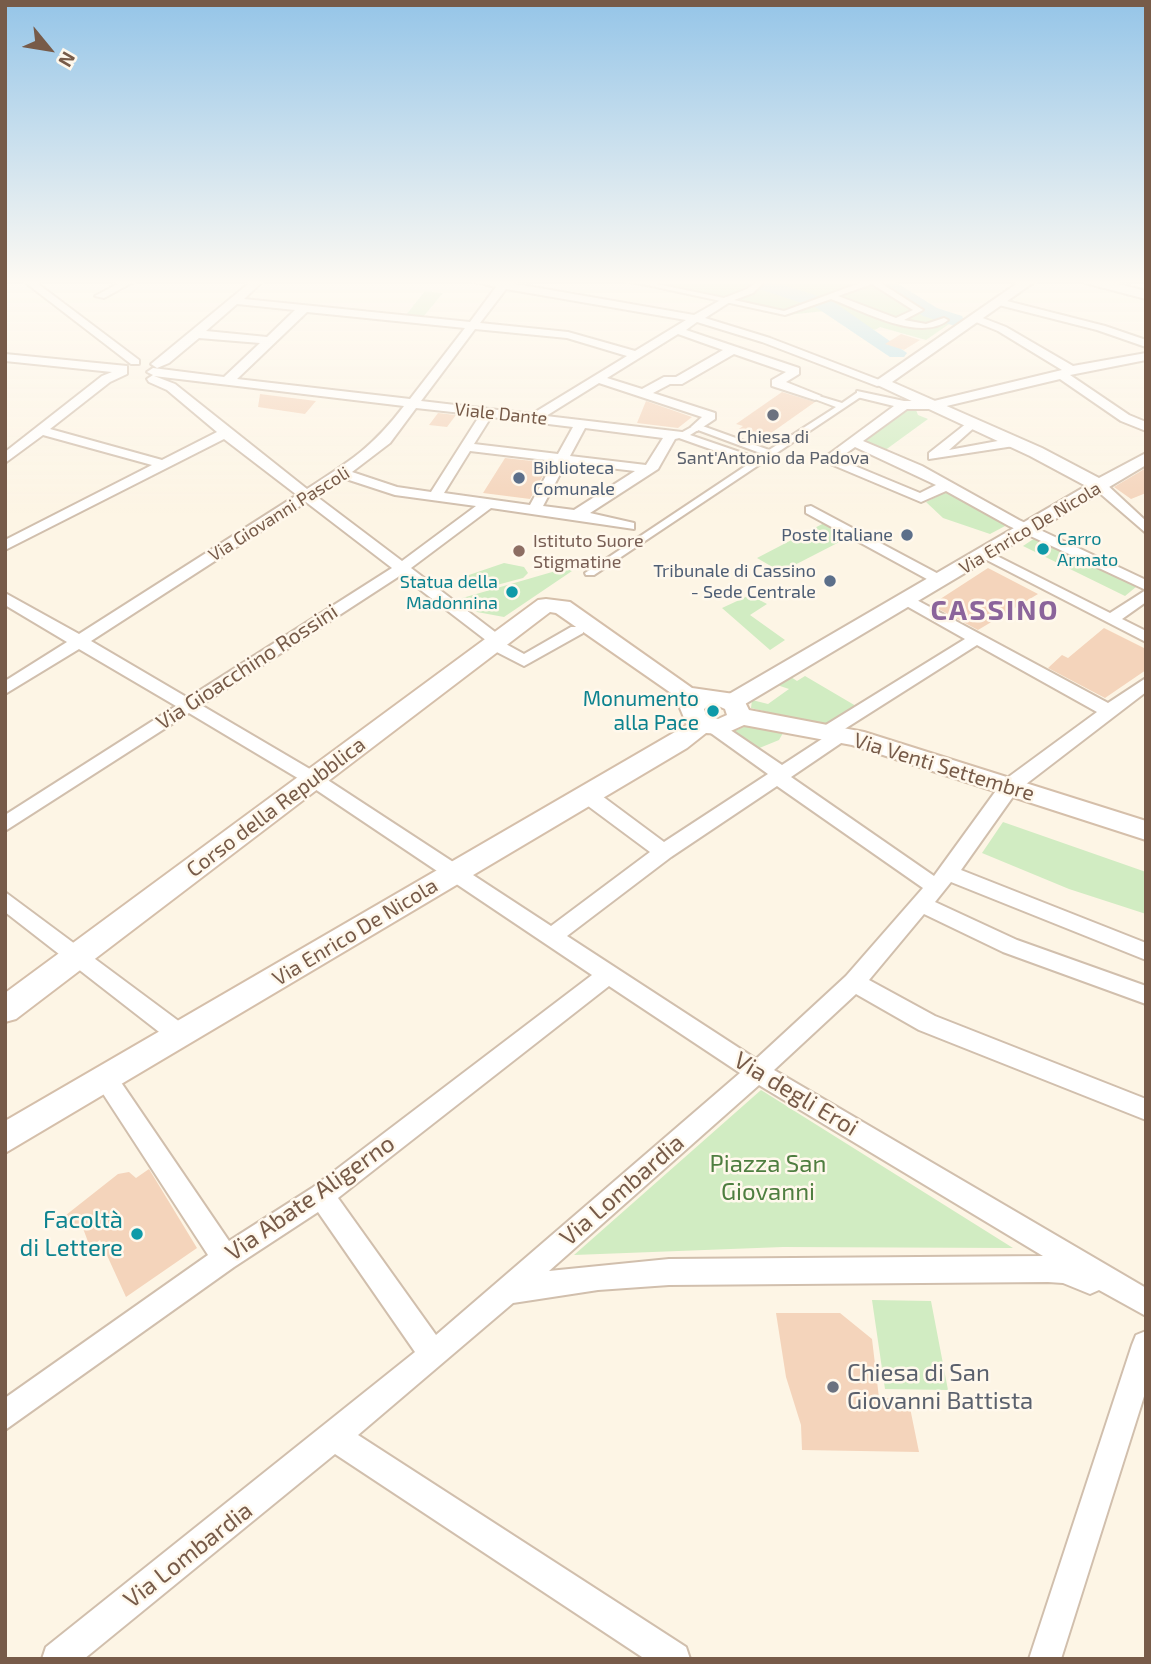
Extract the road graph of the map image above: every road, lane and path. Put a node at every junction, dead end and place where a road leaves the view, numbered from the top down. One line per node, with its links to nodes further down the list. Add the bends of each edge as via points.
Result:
1 (10, 358): 13 (street, via 94,368)
2 (116, 358): 13 (street)
3 (169, 358): 15 (street)
4 (252, 358): 18 (street)
5 (447, 358): 23 (street, Via Giovanni Pascoli)
6 (633, 358): 17 (street)
7 (719, 358): 20 (street, via 678,381 668,380)
8 (756, 358): 14 (street)
9 (816, 358): 14 (street); 19 (street)
10 (918, 358): 19 (street)
11 (1044, 358): 16 (street)
12 (1138, 358): 16 (street)
13 (127, 367): 15 (street); 15 (street); 33 (street)
14 (795, 370): 22 (street, via 776,383)
15 (146, 373): 18 (street, Viale Dante); 34 (street, via 171,387)
16 (1066, 373): 25 (street); 32 (street, via 1125,418)
17 (598, 379): 20 (street); 28 (street)
18 (226, 382): 23 (street, Viale Dante)
19 (881, 383): 21 (street); 25 (street)
20 (642, 394): 31 (street, via 711,416)
21 (861, 394): 24 (street); 26 (street)
22 (815, 396): 26 (street)
23 (412, 405): 27 (street, Viale Dante); 48 (street, Via Giovanni Pascoli, via 385,440)
24 (904, 405): 25 (street); 36 (street)
25 (934, 405): 29 (street)
26 (843, 406): 39 (street)
27 (488, 412): 28 (street, Viale Dante); 38 (street)
28 (534, 418): 30 (street, Viale Dante)
29 (972, 423): 37 (street); 40 (street)
30 (581, 424): 35 (street, Viale Dante); 41 (street)
31 (697, 427): 35 (street); 39 (street)
32 (1146, 427)
33 (42, 431): 43 (street); 45 (street)
34 (225, 433): 45 (street); 51 (street)
35 (676, 435): 44 (street); 46 (street)
36 (853, 442): 47 (street); 49 (street, via 828,460 921,498)
37 (1014, 442): 40 (street); 50 (street)
38 (467, 447): 41 (street); 52 (street)
39 (768, 453): 44 (street)
40 (935, 456): 47 (street)
41 (563, 458): 46 (street); 55 (street)
42 (1146, 458): 50 (street, Via Enrico De Nicola)
43 (5, 459)
44 (755, 461): 60 (street)
45 (162, 464): 61 (street)
46 (648, 469): 56 (street)
47 (917, 469): 49 (street)
48 (345, 474): 51 (street, Via Giovanni Pascoli); 52 (street)
49 (944, 486): 58 (street)
50 (1100, 486): 58 (street, Via Enrico De Nicola); 59 (street)
51 (308, 495): 63 (street); 75 (street, Via Giovanni Pascoli)
52 (434, 498): 53 (street)
53 (486, 505): 55 (street); 63 (street, Via Gioacchino Rossini)
54 (811, 510): 65 (street)
55 (533, 511): 56 (street)
56 (577, 515): 57 (street)
57 (629, 526): 60 (street)
58 (1027, 529): 62 (street, Via Enrico De Nicola); 66 (street)
59 (1146, 529)
60 (647, 533): 64 (street)
61 (5, 546)
62 (985, 555): 65 (street, Via Enrico De Nicola); 71 (street)
63 (403, 567): 76 (street); 79 (street, Via Gioacchino Rossini)
64 (590, 573)
65 (941, 581): 69 (street, Via Enrico De Nicola)
66 (1146, 586)
67 (1146, 595): 71 (street)
68 (5, 598): 75 (street, Via degli Eroi)
69 (908, 601): 74 (street); 80 (street, Via Enrico De Nicola)
70 (546, 605): 72 (main road); 76 (main road, Corso della Repubblica); 82 (main road, via 562,607 684,693)
71 (1111, 619): 73 (street)
72 (577, 630): 76 (street, via 524,660); 82 (main road)
73 (1146, 637)
74 (977, 638): 81 (street); 83 (street)
75 (79, 642): 78 (street, Via Giovanni Pascoli); 79 (street, Via degli Eroi)
76 (495, 642): 85 (main road, Corso della Repubblica)
77 (1146, 683): 81 (street, Via Lombardia)
78 (5, 689)
79 (187, 705): 85 (street, Via degli Eroi); 88 (street, Via Gioacchino Rossini)
80 (735, 709): 82 (main road, Via Enrico De Nicola, via 733,723); 83 (main road, Via Venti Settembre)
81 (1109, 711): 86 (street, Via Lombardia)
82 (702, 714): 84 (street, via 774,767); 87 (main road, Via Enrico De Nicola, via 696,730)
83 (834, 734): 84 (street); 86 (main road, Via Venti Settembre)
84 (779, 778): 90 (street); 92 (street)
85 (313, 779): 91 (street, Via degli Eroi); 97 (main road, Corso della Repubblica)
86 (1010, 786): 89 (main road, Via Venti Settembre); 92 (street, Via Lombardia)
87 (587, 795): 90 (street); 91 (main road, Via Enrico De Nicola)
88 (5, 824)
89 (1146, 831)
90 (664, 852): 95 (street)
91 (455, 873): 95 (street, Via degli Eroi); 102 (main road, Via Enrico De Nicola)
92 (942, 880): 94 (street, Via Lombardia); 96 (street)
93 (5, 900): 97 (street)
94 (921, 904): 99 (street, Via Lombardia); 100 (street, via 1010,946)
95 (551, 937): 98 (street, Via degli Eroi)
96 (1146, 952)
97 (75, 957): 101 (main road, Corso della Repubblica); 102 (street)
98 (610, 974): 103 (street, Via degli Eroi); 107 (street, Via Abate Aligerno)
99 (854, 982): 103 (street, Via Lombardia); 105 (street, via 927,1023)
100 (1146, 995)
101 (5, 1010)
102 (180, 1035): 104 (main road, Via Enrico De Nicola)
103 (757, 1072): 108 (street, Via degli Eroi); 111 (street, Via Lombardia)
104 (106, 1079): 106 (main road, Via Enrico De Nicola); 109 (street)
105 (1146, 1110)
106 (5, 1138)
107 (320, 1196): 109 (street, Via Abate Aligerno); 114 (street)
108 (1050, 1246): 110 (street); 112 (street, Via degli Eroi)
109 (225, 1258): 115 (street, Via Abate Aligerno)
110 (1063, 1270): 111 (street, via 669,1272); 112 (street)
111 (506, 1291): 114 (street, Via Lombardia)
112 (1146, 1303)
113 (1146, 1345): 119 (street)
114 (434, 1355): 116 (street, Via Lombardia)
115 (5, 1416)
116 (336, 1437): 117 (street, Via Lombardia); 118 (street)
117 (58, 1659)
118 (674, 1659)
119 (1045, 1659)

